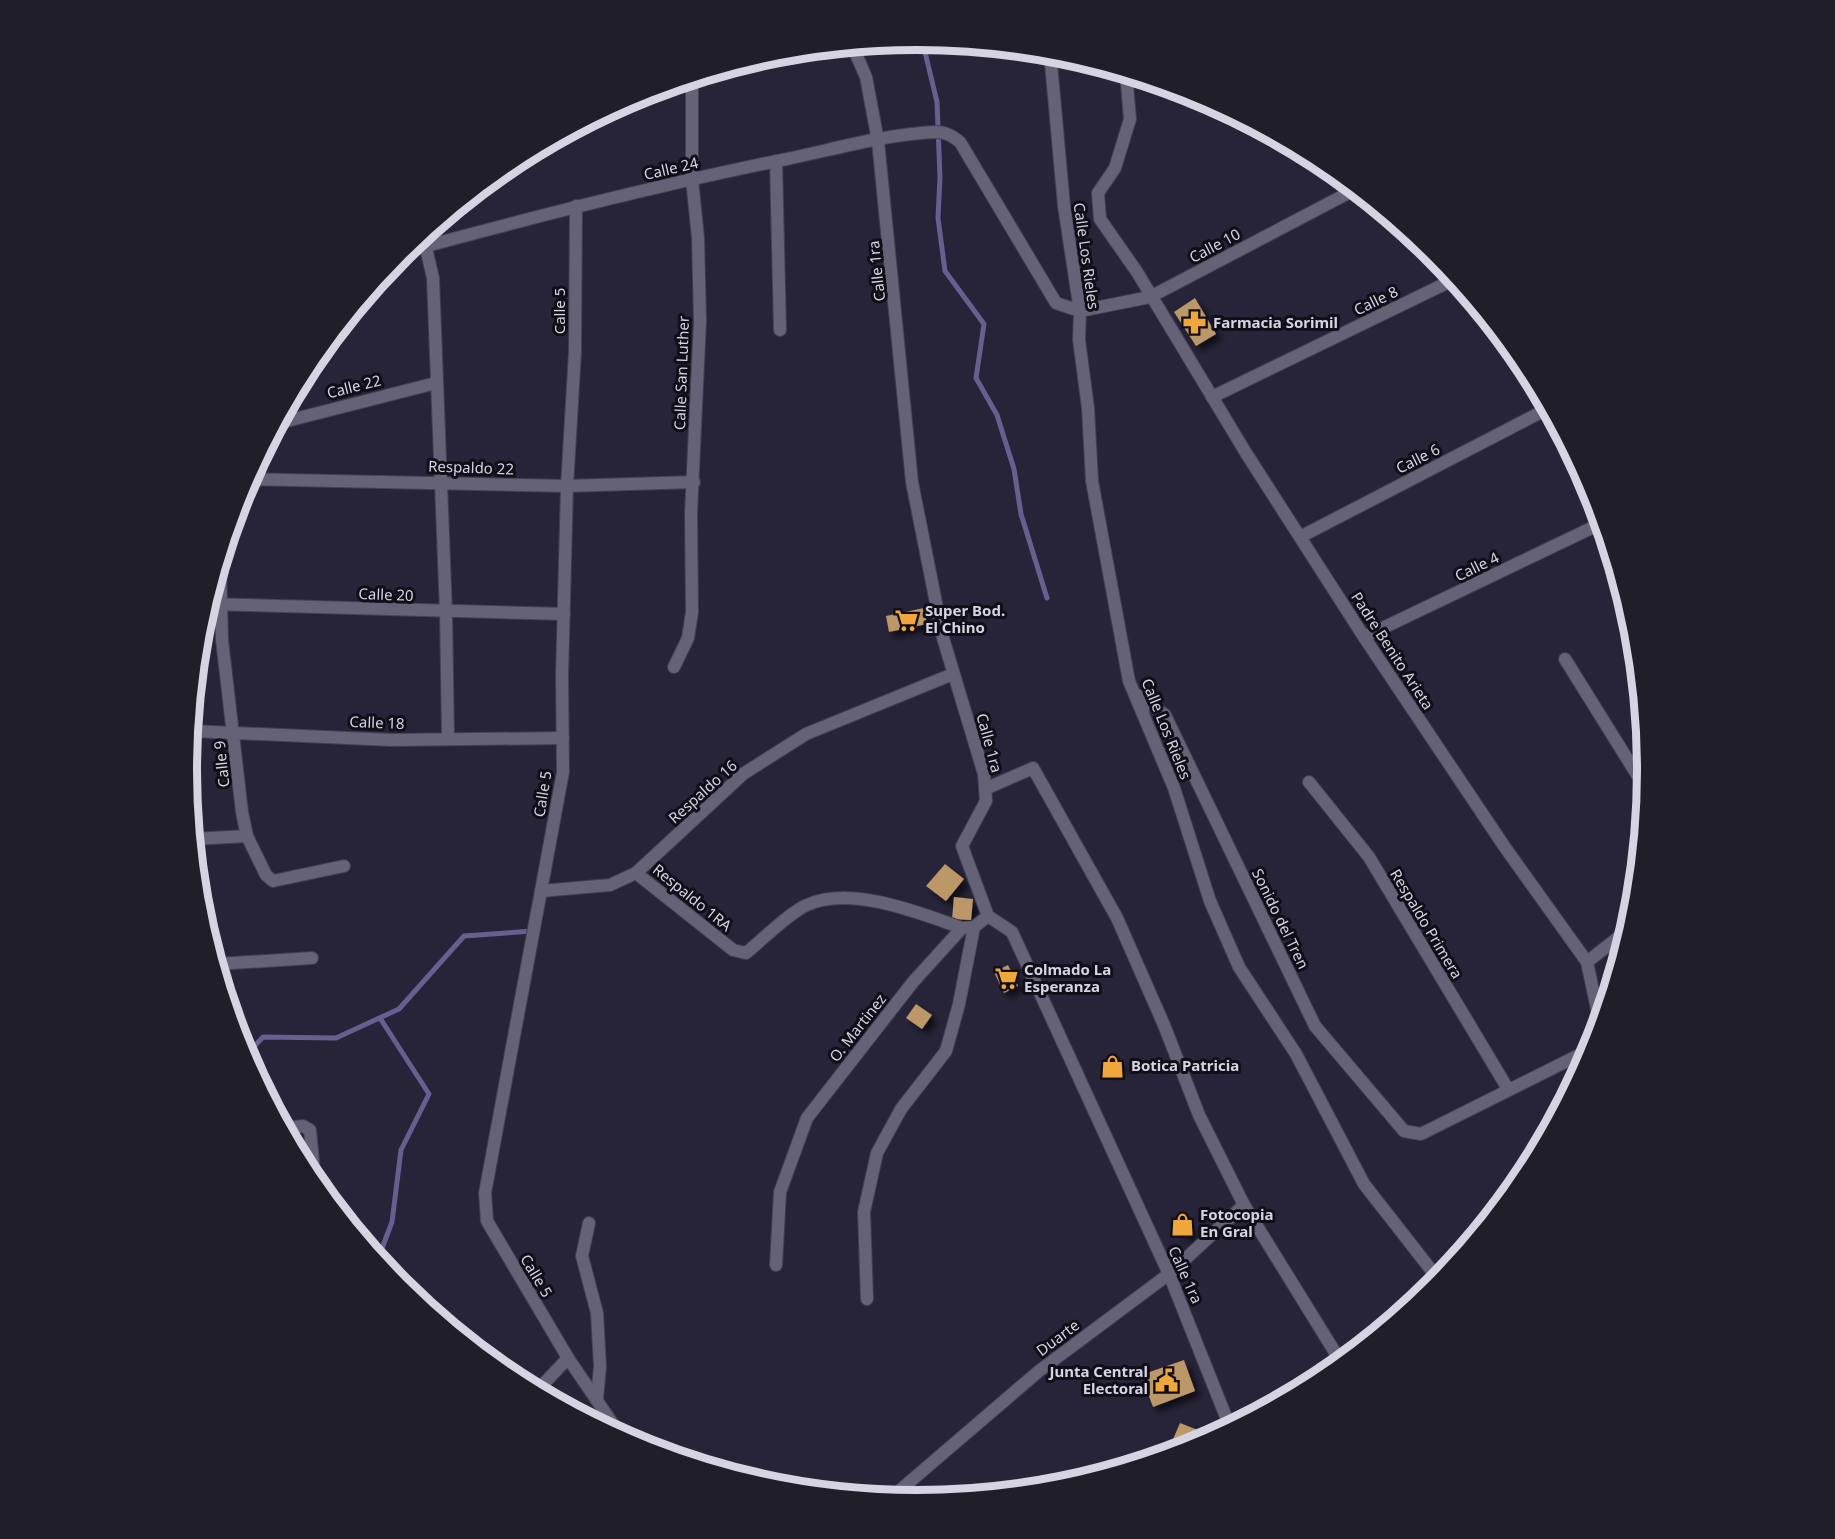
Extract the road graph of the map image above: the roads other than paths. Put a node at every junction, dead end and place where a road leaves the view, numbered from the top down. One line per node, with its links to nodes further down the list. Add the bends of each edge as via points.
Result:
1 (855, 53): 5 (street, Calle 1ra, via 866,77)
2 (1051, 62): 14 (street, Calle Los Rieles, via 1064,206)
3 (1127, 81): 13 (street, Padre Benito Arieta, via 1130,119 1115,168 1098,193 1100,219)
4 (692, 86): 7 (street, Calle San Luther)
5 (878, 141): 6 (street, Calle 24); 14 (street, Calle 24, via 937,132 950,134 960,142 1056,303); 33 (street, Calle 1ra, via 912,482)
6 (776, 161): 7 (street, Calle 24); 15 (street)
7 (692, 179): 9 (street, Calle 24); 22 (street, Calle San Luther, via 700,321)
8 (1349, 193): 13 (street, Calle 10)
9 (576, 206): 10 (street, Calle 24); 23 (street, Calle 5, via 575,352)
10 (432, 238)
11 (425, 244): 16 (street, via 433,278)
12 (1448, 283): 17 (street, Calle 8)
13 (1150, 297): 14 (street, Calle 10); 17 (street, Padre Benito Arieta)
14 (1080, 311): 34 (street, Calle Los Rieles, via 1079,340 1092,481 1130,681)
15 (780, 330)
16 (436, 383): 19 (street, Calle 22); 21 (street)
17 (1212, 397): 25 (street, Padre Benito Arieta)
18 (1542, 412): 25 (street, Calle 6)
19 (288, 421)
20 (259, 479): 21 (street, Respaldo 22)
21 (441, 482): 23 (street, Respaldo 22); 28 (street)
22 (694, 482): 23 (street, Respaldo 22); 32 (street, Calle San Luther, via 692,612 688,638)
23 (567, 486): 29 (street, Calle 5)
24 (1595, 526): 30 (street, Calle 4)
25 (1300, 537): 30 (street, Padre Benito Arieta)
26 (217, 604): 28 (street, Calle 20)
27 (215, 612): 36 (street, Calle 9)
28 (446, 612): 29 (street, Calle 20); 37 (street)
29 (564, 614): 38 (street, Calle 5)
30 (1364, 637): 51 (street, Padre Benito Arieta)
31 (1565, 659): 39 (street)
32 (674, 667)
33 (953, 674): 41 (street, Calle 1ra, via 984,774); 45 (street, Respaldo 16, via 806,734 743,774)
34 (1137, 695): 55 (street, Sonido del Tren, via 1165,715 1315,1026 1404,1131 1421,1134); 61 (street, Calle Los Rieles, via 1174,788 1210,901 1239,967 1296,1054 1364,1184)
35 (199, 731): 36 (street, Calle 18)
36 (233, 731): 37 (street, Calle 18, via 392,740); 42 (street, Calle 9)
37 (448, 737): 38 (street, Calle 18)
38 (563, 738): 46 (street, Calle 5, via 562,772)
39 (1637, 774)
40 (1309, 782): 55 (street, Respaldo Primera, via 1369,857)
41 (985, 789): 47 (street, Calle 1ra, via 986,801 962,846); 58 (street, via 1033,768 1117,918 1199,1115)
42 (247, 836): 43 (street); 44 (street, Calle 9, via 266,875 273,881)
43 (201, 839)
44 (344, 866)
45 (636, 873): 46 (street, Respaldo 16, via 610,885); 48 (street, Respaldo 1RA, via 733,951 746,953 806,905 837,898 891,903)
46 (540, 891): 65 (street, Calle 5, via 485,1193 487,1221)
47 (988, 916): 48 (street); 62 (street, Calle 1ra, via 1011,932)
48 (968, 928): 60 (street, O. Martinez, via 913,982 807,1118 780,1192); 63 (street, via 959,1004 946,1051 901,1109 877,1153 864,1212)
49 (1617, 938): 51 (street)
50 (312, 958): 52 (street)
51 (1587, 962): 53 (street, Padre Benito Arieta)
52 (224, 964)
53 (1600, 997)
54 (1578, 1055): 55 (street)
55 (1508, 1089)
56 (293, 1127): 57 (street, via 303,1126 310,1131)
57 (313, 1160)
58 (1244, 1205): 62 (street, Duarte); 64 (street)
59 (589, 1223): 67 (street, via 582,1256 597,1313)
60 (776, 1265)
61 (1433, 1272)
62 (1168, 1274): 68 (street, Calle 1ra); 70 (street, Duarte, via 1039,1371)
63 (867, 1299)
64 (1337, 1355)
65 (568, 1358): 66 (street); 67 (street, Calle 5)
66 (543, 1384)
67 (597, 1399): 69 (street, Calle 5)
68 (1227, 1419)
69 (611, 1421)
70 (901, 1489)

